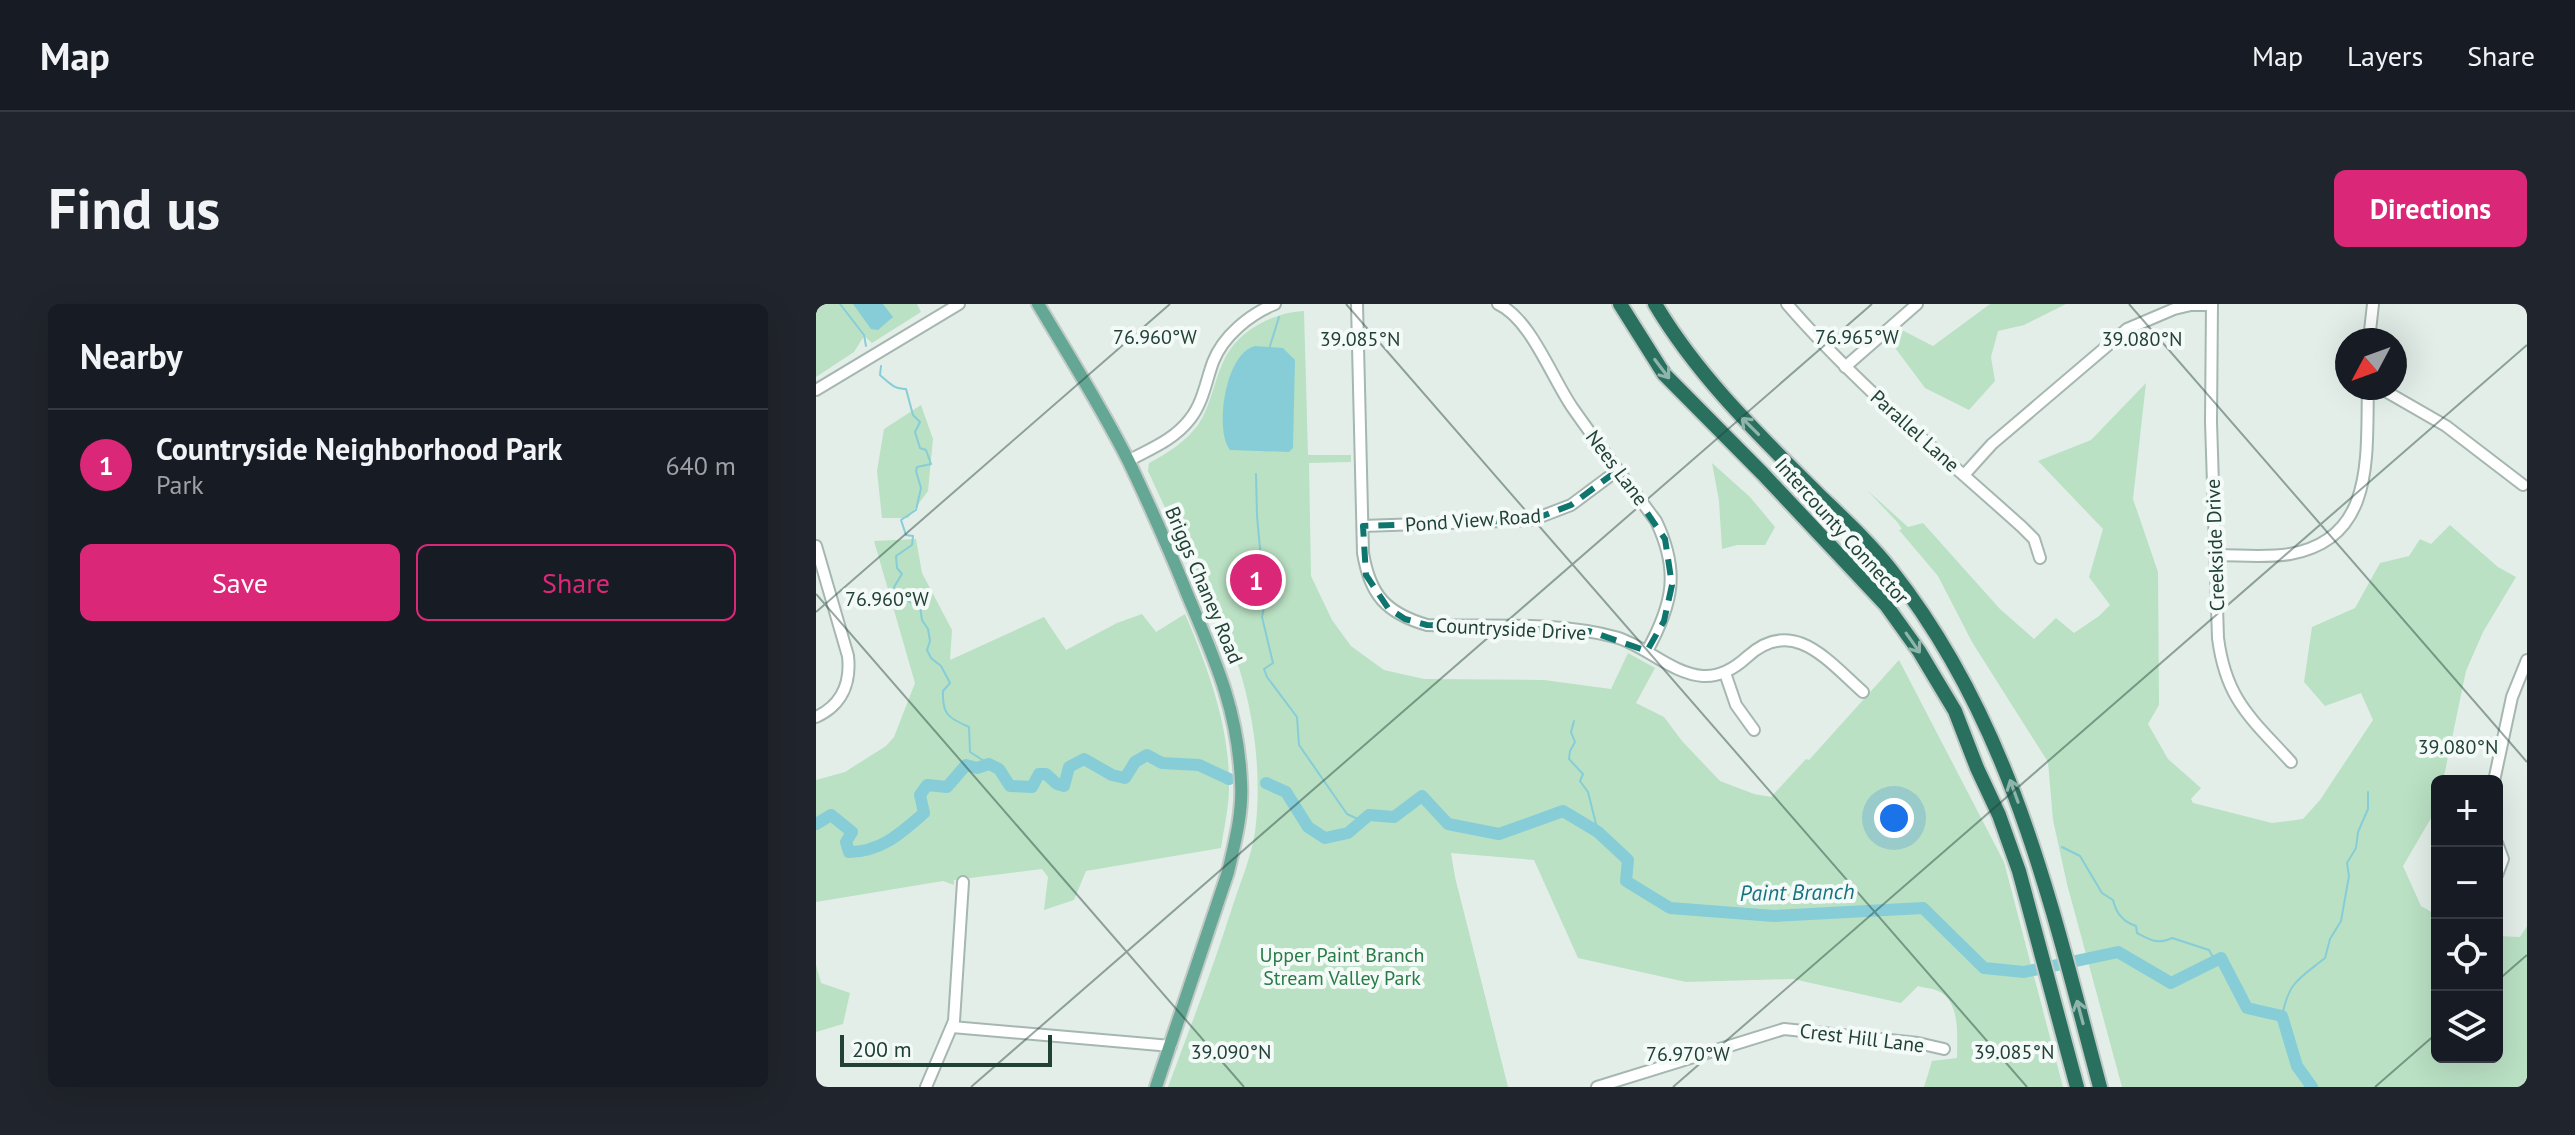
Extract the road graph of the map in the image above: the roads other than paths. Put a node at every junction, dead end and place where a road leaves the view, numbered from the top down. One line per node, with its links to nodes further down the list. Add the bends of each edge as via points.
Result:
1 (959, 304): 14 (street)
2 (1038, 304): 17 (main road, Briggs Chaney Road)
3 (1275, 304): 17 (street, via 1220,347 1189,421 1170,439)
4 (1357, 304): 21 (street, Countryside Drive)
5 (1498, 304): 18 (street, Nees Lane, via 1524,326 1571,406)
6 (1620, 304): 40 (highway, Intercounty Connector, one-way to 40, via 1664,374 1886,605 1955,711 2019,871)
7 (1655, 304): 41 (highway, Intercounty Connector, one-way to 7, via 2040,865 1999,753 1934,628 1889,566 1700,370)
8 (1787, 304): 13 (street, Parallel Lane)
9 (1917, 304): 13 (street)
10 (2212, 304): 19 (street, via 2174,309 2127,329 1992,444); 23 (street, Creekside Drive)
11 (2373, 304): 12 (street)
12 (2370, 328)
13 (1845, 367): 19 (street, Parallel Lane)
14 (816, 390)
15 (2368, 400): 23 (street, via 2365,480 2343,524 2320,543 2291,554)
16 (2401, 400): 20 (street, via 2446,426)
17 (1128, 461): 35 (main road, Briggs Chaney Road, via 1214,653 1236,734 1241,783 1228,872)
18 (1618, 470): 21 (street, Pond View Road, via 1571,505 1532,520); 25 (street, Nees Lane, via 1656,521 1670,560 1669,604)
19 (1964, 475): 24 (street, Parallel Lane, via 2034,539)
20 (2523, 485)
21 (1363, 526): 25 (street, Countryside Drive, via 1366,575 1388,608 1405,619 1427,625 1589,631)
22 (816, 546): 29 (street, via 849,671 839,701)
23 (2215, 555): 31 (street, Creekside Drive, via 2218,638 2232,692)
24 (2040, 558)
25 (1647, 651): 27 (street, Countryside Drive, via 1702,676)
26 (2527, 660): 32 (street, via 2512,697)
27 (1725, 673): 28 (street, via 1769,641 1791,640 1815,649); 30 (street, via 1736,705)
28 (1863, 692)
29 (816, 717)
30 (1754, 730)
31 (2291, 762)
32 (2495, 775)
33 (963, 882): 34 (street)
34 (952, 1027): 35 (street); 37 (street)
35 (1171, 1046): 38 (main road, Briggs Chaney Road)
36 (1944, 1049): 39 (street, Crest Hill Lane, via 1784,1029)
37 (926, 1087)
38 (1156, 1087)
39 (1597, 1087)
40 (2077, 1087)
41 (2100, 1087)

